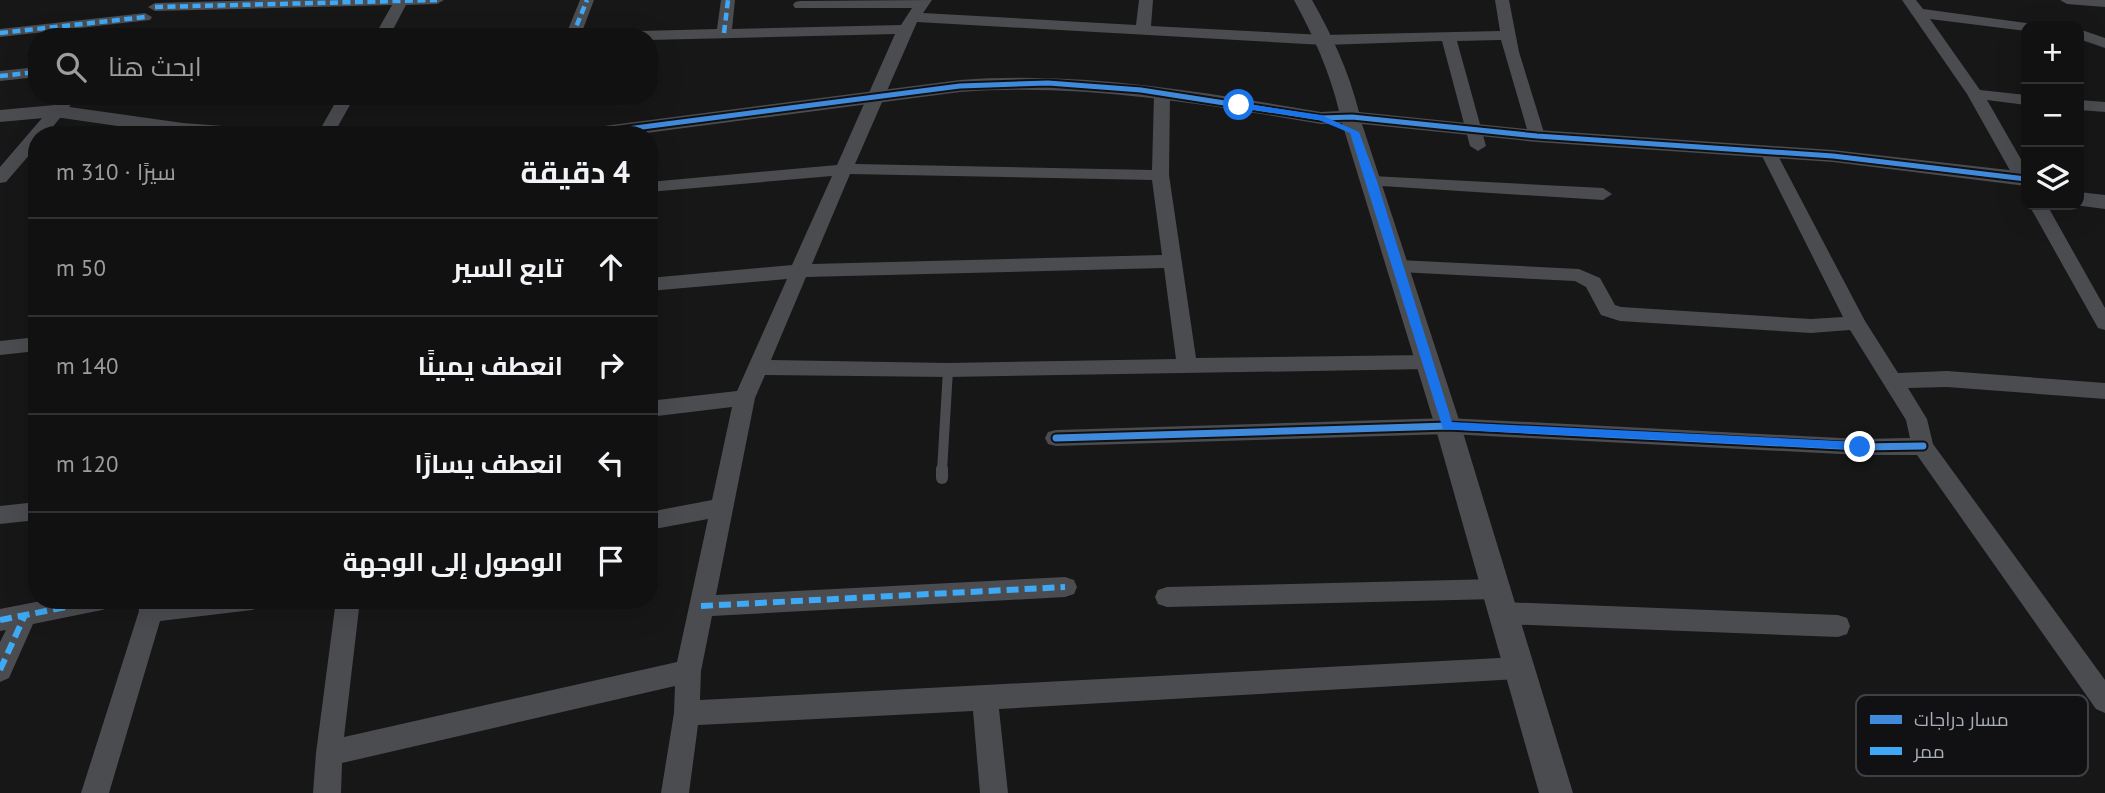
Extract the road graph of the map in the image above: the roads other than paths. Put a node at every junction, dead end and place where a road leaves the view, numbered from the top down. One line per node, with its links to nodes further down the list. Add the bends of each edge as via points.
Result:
1 (437, 0): 8 (street)
2 (587, 0): 19 (street)
3 (728, 0): 22 (street)
4 (1146, 0): 20 (street)
5 (1303, 0): 27 (street)
6 (1502, 0): 24 (street)
7 (2067, 0): 9 (street)
8 (402, 1): 12 (street); 18 (street)
9 (2103, 2)
10 (800, 5): 13 (street)
11 (1914, 7): 14 (street); 31 (street)
12 (154, 8): 16 (street); 17 (street)
13 (916, 12): 20 (street); 22 (street); 33 (street)
14 (2021, 26)
15 (28, 28): 21 (street)
16 (31, 28)
17 (136, 28)
18 (387, 28)
19 (576, 28)
20 (1143, 30): 27 (street)
21 (0, 33)
22 (724, 33): 23 (street)
23 (658, 35)
24 (1508, 36): 26 (street); 47 (street)
25 (2084, 36): 28 (street)
26 (1448, 37): 27 (street); 48 (street)
27 (1324, 40): 42 (street)
28 (2105, 43)
29 (28, 73): 30 (street)
30 (0, 76)
31 (1975, 94): 34 (street); 52 (street)
32 (1162, 95): 33 (street, via 988,83); 42 (street); 53 (street)
33 (874, 99): 46 (street); 51 (street)
34 (2021, 99)
35 (57, 105): 41 (street)
36 (61, 105): 43 (street)
37 (66, 105): 44 (street)
38 (342, 105): 45 (street)
39 (2084, 105): 40 (street)
40 (2105, 107)
41 (0, 116)
42 (1353, 124): 48 (street); 55 (street)
43 (44, 126)
44 (156, 126)
45 (330, 126)
46 (658, 127)
47 (1537, 136): 48 (street); 50 (street)
48 (1476, 139): 50 (street, via 1630,154)
49 (28, 145): 54 (street)
50 (1772, 159): 56 (street, via 1866,172); 68 (street)
51 (846, 169): 53 (street); 57 (street); 66 (street)
52 (2021, 174)
53 (1160, 175): 64 (street)
54 (0, 178)
55 (1372, 181): 60 (street); 65 (street)
56 (2021, 183)
57 (658, 186)
58 (2084, 187): 59 (street)
59 (2105, 189)
60 (1603, 194)
61 (2084, 200): 62 (street)
62 (2105, 202)
63 (2041, 210): 69 (street)
64 (1174, 261): 66 (street); 73 (street)
65 (1399, 266): 68 (street, via 1579,275 1593,283 1608,310 1620,314 1811,326); 72 (street)
66 (799, 271): 67 (street); 74 (street)
67 (658, 284)
68 (1856, 323): 76 (street)
69 (2105, 323)
70 (28, 345): 71 (street)
71 (0, 348)
72 (1428, 362): 73 (street); 80 (street)
73 (1187, 365): 75 (street)
74 (758, 367): 75 (street); 78 (street)
75 (948, 370): 83 (lane)
76 (1893, 381): 77 (street, via 1947,379); 82 (street, via 1916,419)
77 (2105, 391)
78 (744, 398): 79 (street); 84 (street)
79 (658, 408)
80 (1448, 426): 81 (street); 82 (street, via 1860,447); 90 (street)
81 (1056, 438)
82 (1923, 446): 101 (street)
83 (942, 478)
84 (723, 507): 87 (street); 91 (street)
85 (28, 512): 86 (street)
86 (0, 515)
87 (658, 519)
88 (1065, 587): 91 (street)
89 (1167, 597): 90 (street)
90 (1500, 601): 96 (street); 97 (street)
91 (701, 606): 99 (street)
92 (57, 609): 95 (street)
93 (149, 609): 104 (street)
94 (347, 609): 103 (street)
95 (12, 618): 98 (street)
96 (1838, 626)
97 (1518, 668): 100 (street); 108 (street)
98 (0, 670)
99 (688, 671): 102 (street); 103 (street)
100 (985, 700): 102 (street); 107 (street)
101 (2105, 701)
102 (687, 713): 106 (street)
103 (329, 753): 105 (street)
104 (95, 793)
105 (327, 793)
106 (675, 793)
107 (993, 793)
108 (1556, 793)

